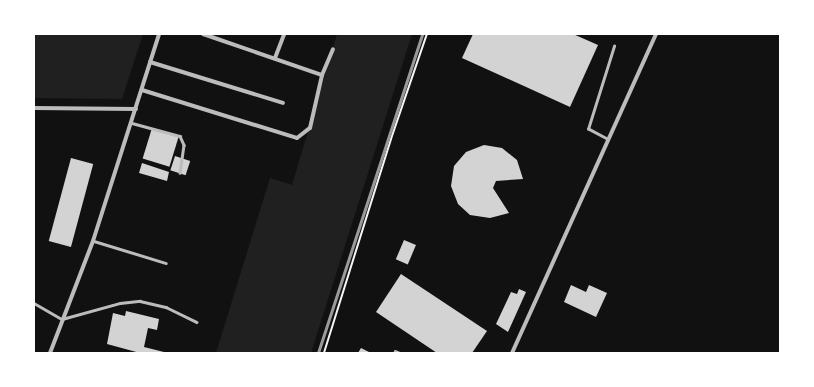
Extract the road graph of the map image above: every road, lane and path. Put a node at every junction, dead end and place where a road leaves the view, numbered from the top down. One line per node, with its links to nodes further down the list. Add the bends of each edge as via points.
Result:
1 (159, 34): 9 (street)
2 (203, 34): 8 (street)
3 (284, 34): 8 (street)
4 (427, 34): 25 (path, via 388,145)
5 (656, 34): 16 (street)
6 (614, 46): 16 (lane, via 588,130)
7 (333, 49): 10 (street)
8 (275, 58): 10 (street)
9 (150, 62): 11 (street); 12 (street)
10 (322, 75): 11 (street, via 310,128 297,138)
11 (142, 90): 14 (street)
12 (283, 103)
13 (34, 108): 14 (street)
14 (136, 109): 15 (street)
15 (132, 123): 17 (lane, via 180,136 184,145); 18 (street)
16 (607, 138): 27 (street)
17 (180, 173)
18 (93, 241): 19 (lane); 21 (street)
19 (166, 263)
20 (34, 303): 21 (lane, via 49,314)
21 (62, 319): 22 (lane, via 140,301 166,308); 24 (street)
22 (197, 322)
23 (395, 351): 26 (lane)
24 (50, 353)
25 (324, 353)
26 (400, 353)
27 (512, 353)

